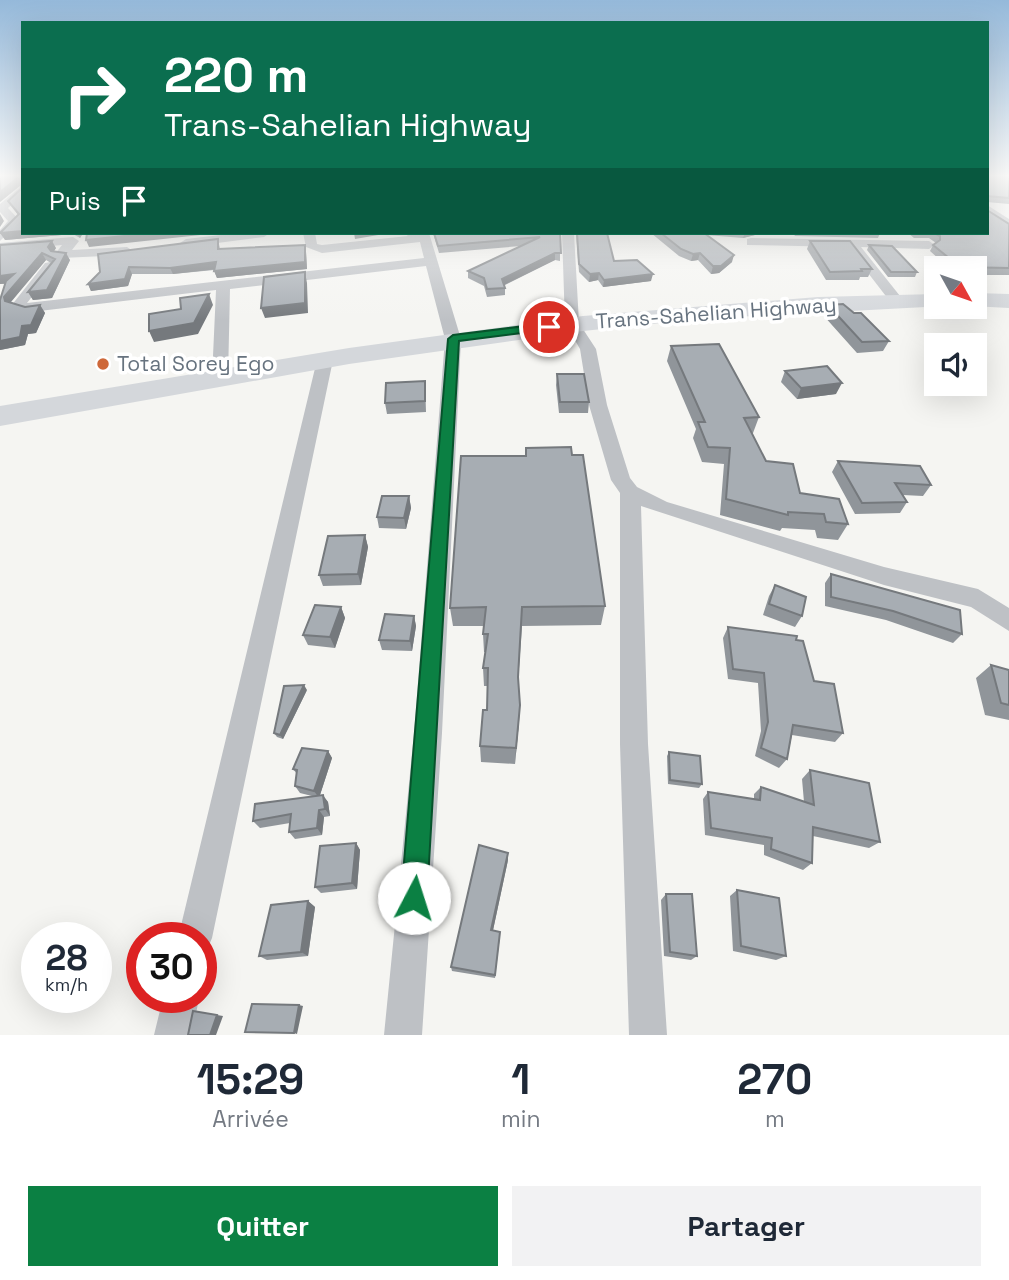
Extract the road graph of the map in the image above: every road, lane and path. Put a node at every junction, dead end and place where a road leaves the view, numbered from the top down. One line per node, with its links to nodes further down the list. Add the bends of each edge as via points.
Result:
1 (11, 223): 6 (street)
2 (248, 235): 10 (street)
3 (309, 235): 4 (street, via 312,247 322,250)
4 (419, 235): 15 (street)
5 (568, 235): 25 (street)
6 (0, 237)
7 (76, 237): 12 (street); 14 (street, via 61,254)
8 (751, 242): 9 (street)
9 (852, 244): 11 (street); 21 (street)
10 (170, 245)
11 (929, 245)
12 (0, 247)
13 (145, 249): 14 (street)
14 (91, 254): 17 (street)
15 (433, 261): 19 (street); 26 (street)
16 (50, 266): 24 (street, via 18,306)
17 (93, 270)
18 (89, 285): 24 (street)
19 (223, 287): 24 (street); 28 (street)
20 (987, 300): 23 (highway)
21 (897, 301): 22 (highway, Trans-Sahelian Highway); 25 (highway, Trans-Sahelian Highway, via 707,310)
22 (924, 301)
23 (1009, 301)
24 (64, 303)
25 (572, 323): 26 (highway, Trans-Sahelian Highway); 30 (street, via 588,349 598,405 621,480)
26 (453, 339): 27 (highway, Trans-Sahelian Highway); 35 (street)
27 (325, 360): 28 (highway, Trans-Sahelian Highway); 32 (street)
28 (220, 378): 29 (highway, Trans-Sahelian Highway)
29 (0, 416)
30 (630, 492): 31 (street, via 660,507 872,573 978,599); 36 (street, via 634,744)
31 (1009, 621)
32 (199, 922)
33 (178, 1013): 34 (street)
34 (173, 1035)
35 (403, 1035)
36 (648, 1035)

